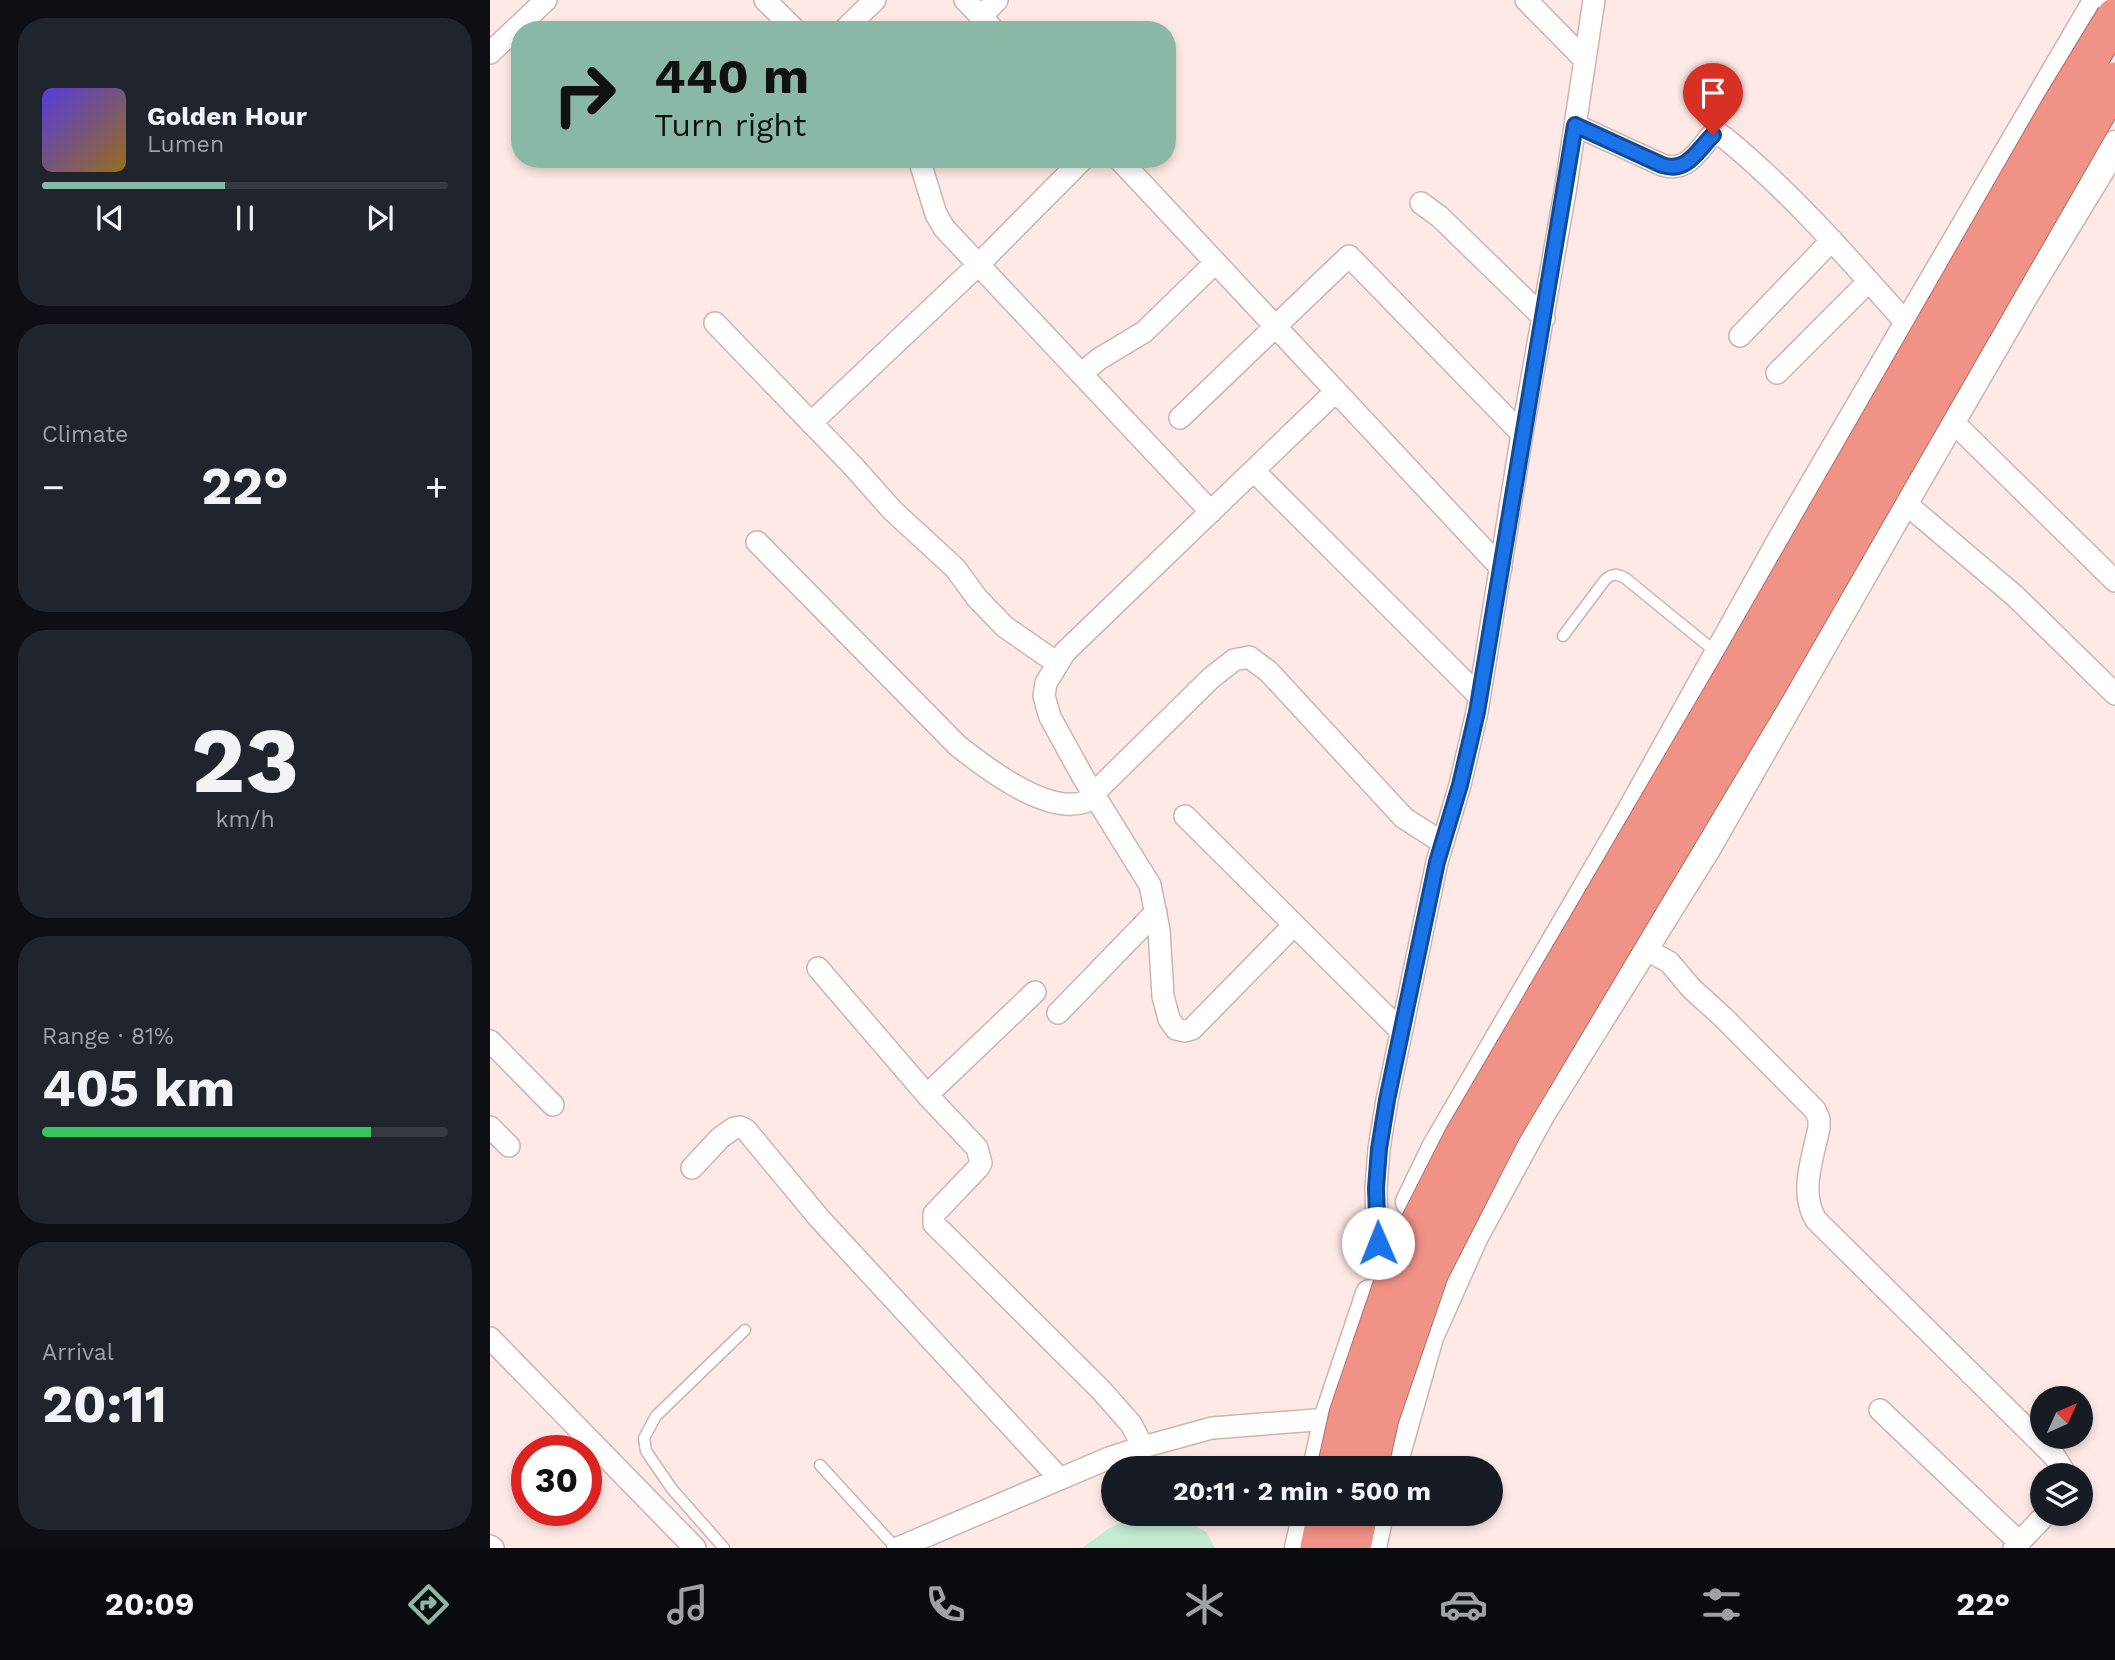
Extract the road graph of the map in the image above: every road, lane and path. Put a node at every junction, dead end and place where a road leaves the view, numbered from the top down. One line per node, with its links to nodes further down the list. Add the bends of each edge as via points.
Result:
1 (765, 0): 11 (street)
2 (875, 0): 12 (street)
3 (965, 0): 13 (street)
4 (998, 0): 14 (street)
5 (1526, 0): 17 (street)
6 (1594, 0): 17 (street)
7 (2098, 0): 31 (main road)
8 (537, 3): 10 (street)
9 (2115, 17): 76 (highway, bridge, via 1463,1137 1401,1259 1348,1414)
10 (519, 21)
11 (786, 21)
12 (853, 21)
13 (985, 21)
14 (988, 21)
15 (511, 28): 16 (street)
16 (492, 47)
17 (1584, 60): 19 (street)
18 (2115, 81): 77 (highway, bridge, via 1771,679 1503,1129 1430,1272 1380,1418)
19 (1575, 125): 25 (street, via 1676,168 1719,134 1759,166); 29 (street)
20 (2115, 145): 38 (main road)
21 (922, 168): 27 (street, via 944,228)
22 (1074, 168): 27 (street)
23 (1127, 168): 26 (street)
24 (1422, 203): 29 (street)
25 (1832, 240): 28 (street); 33 (street)
26 (1215, 263): 32 (street); 35 (street, via 1144,332)
27 (979, 264): 35 (street); 39 (street)
28 (1869, 281): 31 (street); 34 (street)
29 (1544, 318): 40 (street)
30 (715, 323): 39 (street)
31 (1908, 324): 48 (main road)
32 (1275, 328): 36 (street); 37 (street); 40 (street, via 1349,256)
33 (1740, 336)
34 (1777, 373)
35 (1081, 374): 43 (street)
36 (1335, 392): 41 (street); 45 (street)
37 (1180, 418)
38 (1952, 421): 42 (main road); 46 (street)
39 (811, 423): 49 (street, via 892,511 956,568 1004,627)
40 (1522, 434): 45 (street)
41 (1254, 471): 43 (street); 51 (street)
42 (1904, 502): 50 (street, via 2015,596); 57 (main road, via 1707,847)
43 (1211, 512): 49 (street)
44 (757, 542): 52 (street, via 958,746 990,772 1056,803 1075,805)
45 (1501, 568): 51 (street)
46 (2115, 582)
47 (1563, 636): 48 (lane, via 1605,580 1618,575)
48 (1719, 654): 68 (main road, via 1436,1148)
49 (1057, 663): 52 (street, via 1044,696 1050,717)
50 (2115, 694)
51 (1479, 696): 54 (street)
52 (1093, 794): 54 (street, via 1211,678 1234,660 1249,657 1268,671 1404,817); 55 (street, via 1150,885)
53 (1185, 816): 56 (street)
54 (1443, 843): 61 (street)
55 (1156, 912): 56 (street, via 1163,996 1169,1019 1176,1029 1185,1031); 60 (street)
56 (1294, 925): 61 (street)
57 (1643, 948): 73 (main road, via 1541,1113 1474,1236 1429,1337); 79 (street, via 1670,962 1815,1110 1819,1128 1807,1194 1816,1220)
58 (818, 968): 63 (street)
59 (1035, 992): 63 (street)
60 (1058, 1013)
61 (1401, 1031): 68 (street, via 1379,1149)
62 (490, 1041): 64 (street)
63 (927, 1095): 74 (street, via 976,1149 981,1163 938,1208 934,1224 1101,1390 1131,1424)
64 (553, 1105)
65 (490, 1127): 66 (street)
66 (509, 1146)
67 (692, 1168): 81 (street, via 728,1132 740,1127 746,1130 828,1228)
68 (1378, 1270): 72 (main road)
69 (745, 1330): 90 (lane, via 656,1416 644,1438 646,1451 672,1489)
70 (490, 1338): 89 (street)
71 (1880, 1410): 88 (street)
72 (1328, 1419): 73 (street); 74 (street, via 1212,1428); 75 (main road)
73 (1404, 1426): 78 (main road)
74 (1143, 1447): 81 (street)
75 (1320, 1456)
76 (1339, 1456)
77 (1372, 1456)
78 (1395, 1456)
79 (2059, 1463)
80 (820, 1465): 91 (lane)
81 (1060, 1479): 87 (street)
82 (1304, 1526): 92 (main road)
83 (1324, 1526): 93 (highway)
84 (1357, 1526): 94 (highway)
85 (1377, 1526): 95 (main road)
86 (2035, 1526): 88 (street)
87 (924, 1543): 91 (street)
88 (2017, 1545)
89 (695, 1548)
90 (724, 1548)
91 (897, 1548)
92 (1299, 1548)
93 (1319, 1548)
94 (1352, 1548)
95 (1372, 1548)

